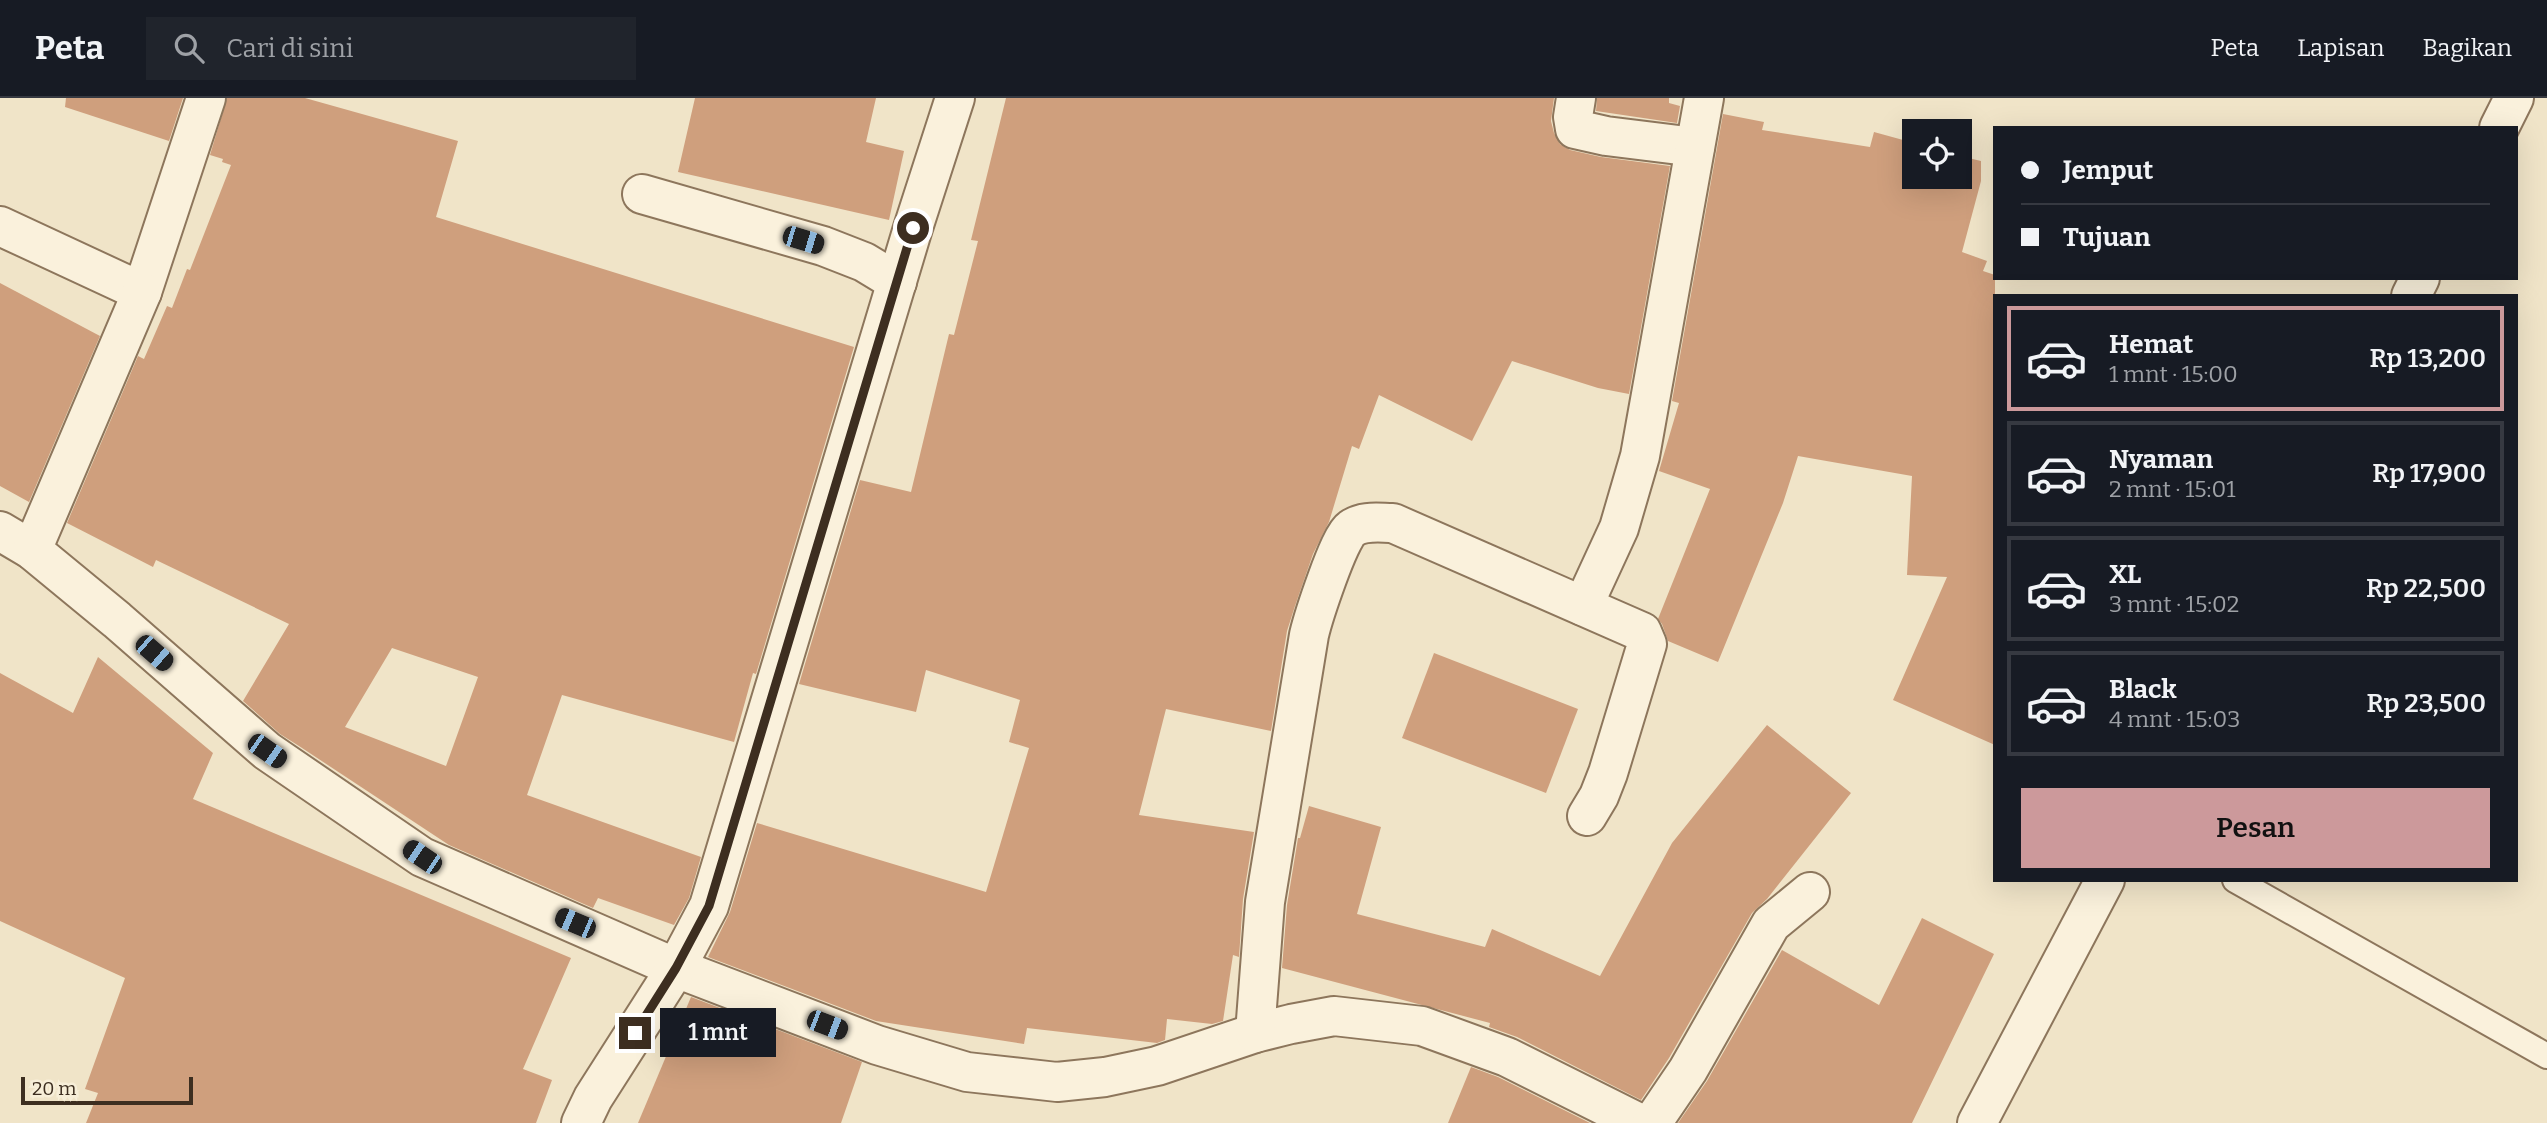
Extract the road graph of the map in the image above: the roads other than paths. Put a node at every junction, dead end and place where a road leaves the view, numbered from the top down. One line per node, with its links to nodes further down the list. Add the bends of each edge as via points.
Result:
1 (206, 98): 11 (street)
2 (955, 98): 10 (street)
3 (1576, 98): 7 (street, via 1575,129)
4 (1704, 98): 7 (street)
5 (2514, 98): 6 (street)
6 (2500, 126)
7 (1695, 147): 13 (street, via 1640,456 1619,528)
8 (642, 194): 10 (street, via 822,246 864,262)
9 (0, 226): 11 (street)
10 (897, 282): 18 (street, via 709,906)
11 (142, 292): 12 (street)
12 (16, 541): 18 (street, via 267,751 422,857)
13 (1583, 606): 14 (street, via 1642,632 1647,645 1608,773); 19 (street, via 1394,523 1362,523 1348,530 1316,605 1309,635 1265,902)
14 (1587, 816)
15 (2104, 882): 24 (street)
16 (2239, 882): 20 (lane)
17 (1810, 892): 23 (street, via 1771,924 1688,1070)
18 (676, 968): 19 (street, via 877,1045 967,1072 1057,1082 1105,1077 1157,1066); 21 (street)
19 (1255, 1033): 22 (street, via 1334,1016 1422,1026 1507,1057)
20 (2547, 1056)
21 (581, 1123)
22 (1639, 1123)
23 (1652, 1123)
24 (1977, 1123)

